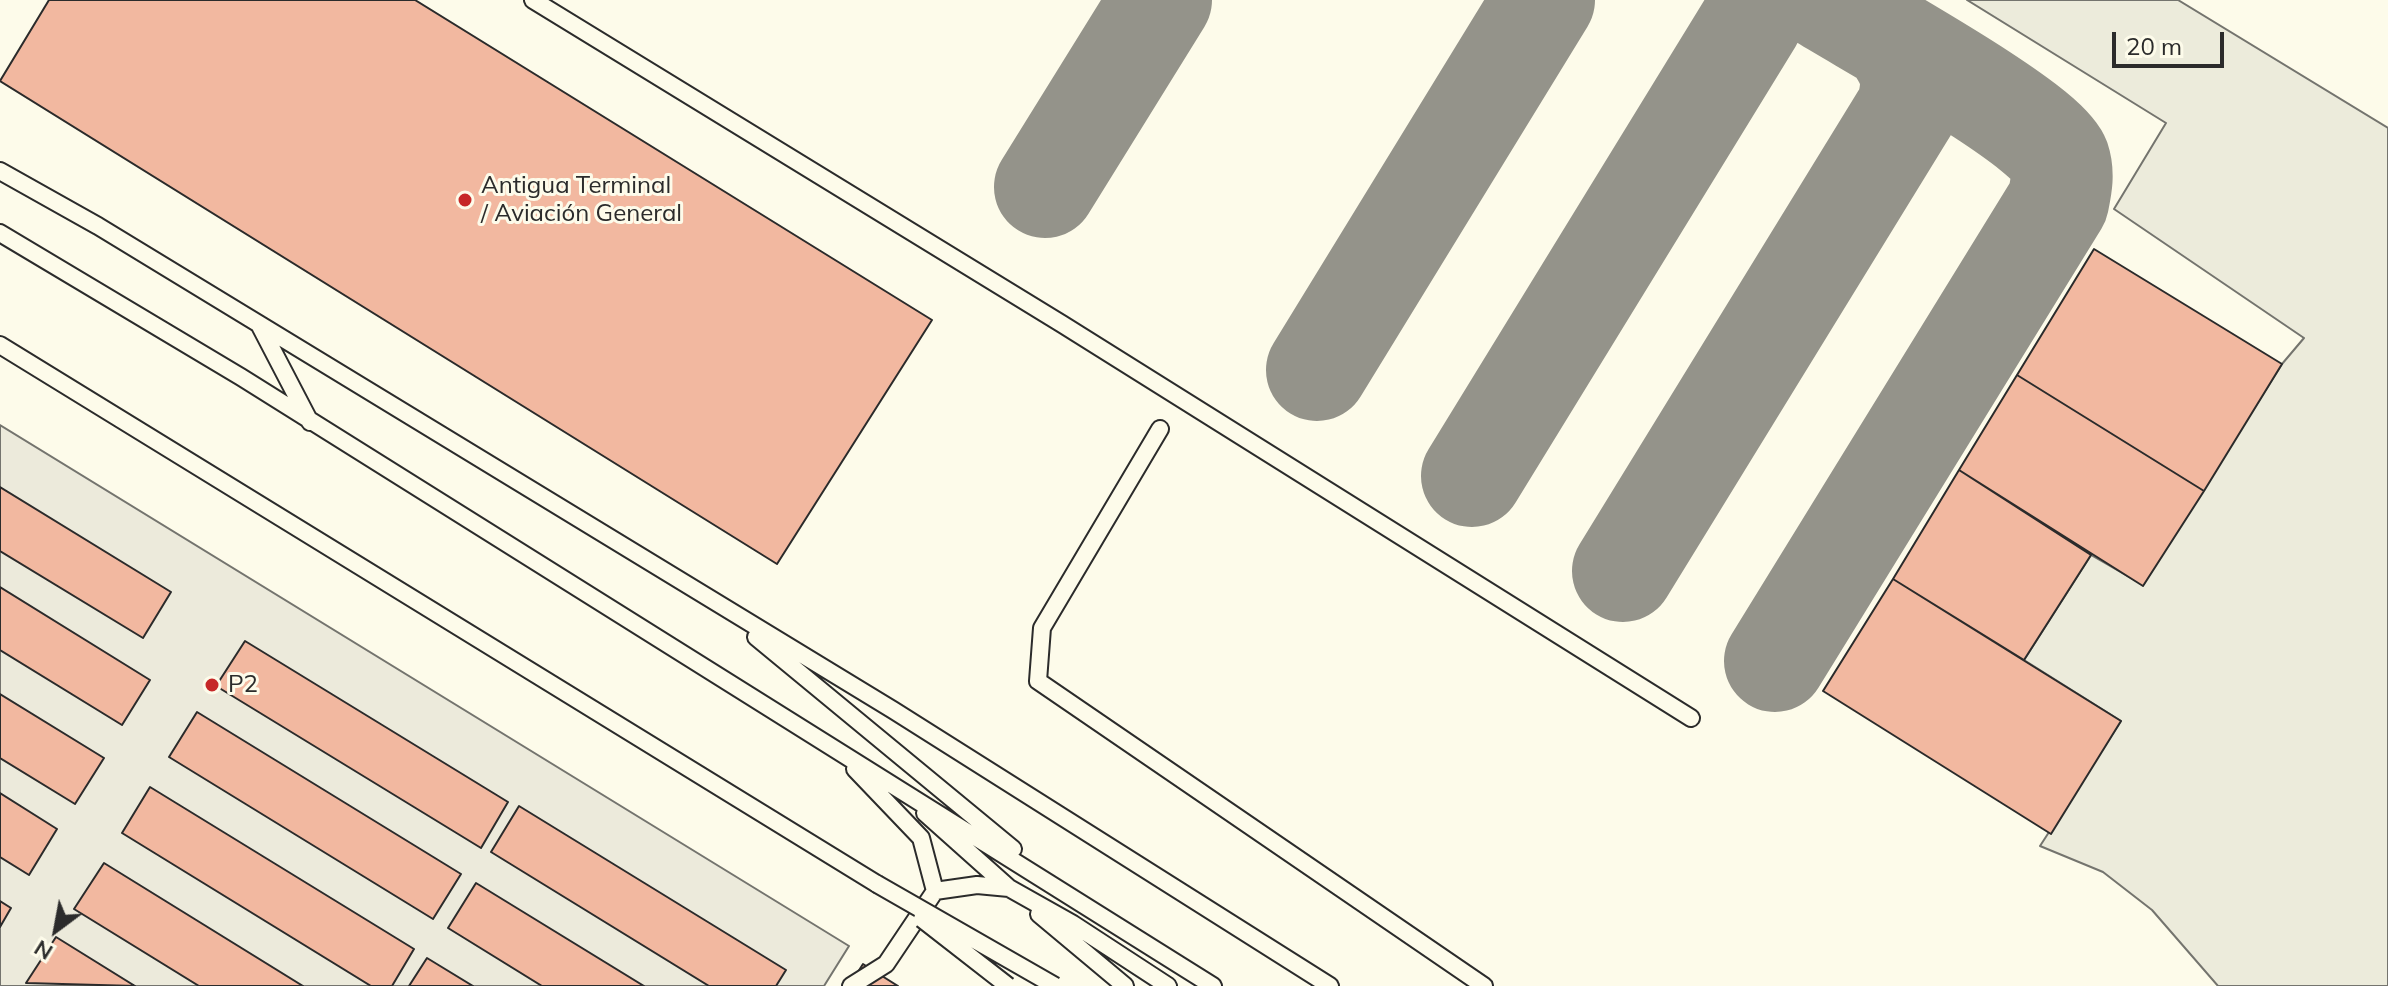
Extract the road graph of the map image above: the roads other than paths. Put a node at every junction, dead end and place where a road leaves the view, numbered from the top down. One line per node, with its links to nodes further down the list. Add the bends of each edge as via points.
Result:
1 (533, 0): 9 (lane)
2 (0, 171): 4 (lane)
3 (0, 233): 6 (lane)
4 (260, 325): 6 (lane); 8 (lane)
5 (0, 345): 13 (lane)
6 (311, 423): 10 (lane)
7 (1160, 429): 23 (lane, via 1042,628 1038,681)
8 (715, 603): 12 (lane); 22 (lane)
9 (1691, 718)
10 (836, 749): 11 (lane); 15 (lane, via 921,838)
11 (904, 793): 12 (lane); 14 (lane)
12 (1054, 883): 21 (lane)
13 (877, 884): 17 (lane, bridge); 18 (lane, bridge)
14 (1009, 888): 15 (lane, via 977,885); 19 (lane); 20 (lane)
15 (935, 891): 16 (lane, via 886,964)
16 (851, 986)
17 (1008, 986)
18 (1055, 986)
19 (1125, 986)
20 (1168, 986)
21 (1213, 986)
22 (1330, 986)
23 (1484, 986)

